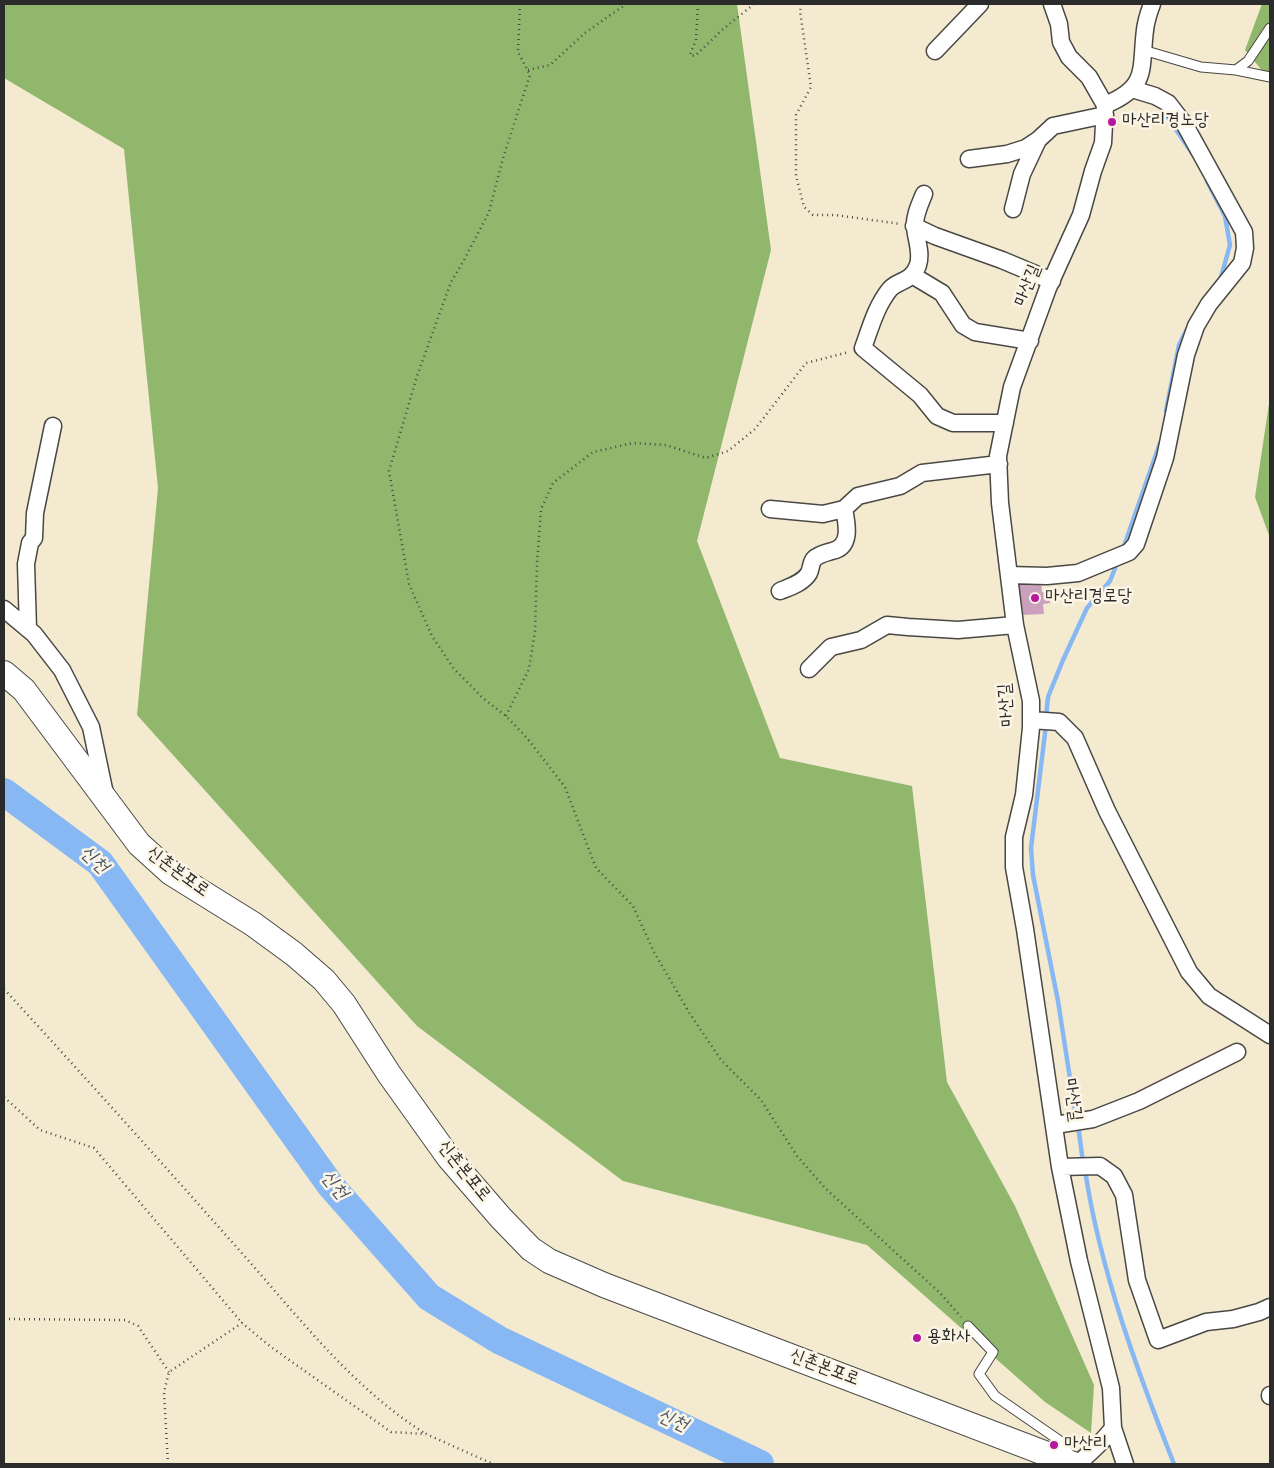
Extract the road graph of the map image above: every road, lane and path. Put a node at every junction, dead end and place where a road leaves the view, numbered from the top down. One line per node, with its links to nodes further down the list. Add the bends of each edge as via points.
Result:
1 (520, 4): 12 (path, via 518,52)
2 (626, 4): 12 (path, via 550,65)
3 (698, 4): 4 (path, via 696,40 690,55 695,56)
4 (754, 4)
5 (802, 4): 21 (path, via 800,11 811,87 796,115 796,176 804,207 813,215)
6 (980, 4): 11 (street)
7 (1052, 4): 16 (street, via 1069,57 1089,77)
8 (1152, 4): 10 (street)
9 (1270, 28): 13 (lane, via 1248,61)
10 (1143, 50): 13 (lane, via 1201,67); 15 (street, via 1141,74)
11 (935, 51)
12 (528, 70): 38 (path, via 530,75 489,212 451,282 417,376 389,471 409,584 432,636 454,669)
13 (1236, 70): 14 (lane)
14 (1270, 76)
15 (1132, 89): 16 (street); 31 (street, via 1168,103 1186,125 1244,232 1242,262 1196,326 1186,355 1165,458 1136,544 1129,552 1078,573)
16 (1105, 110): 17 (street, via 1053,126); 23 (street, 마산길, via 1103,143 1081,215)
17 (1038, 140): 18 (street, via 1007,154); 20 (street, via 1022,174)
18 (969, 159)
19 (924, 194): 21 (street)
20 (1013, 209)
21 (914, 226): 22 (street, via 920,250 918,265); 23 (street)
22 (912, 275): 24 (street, via 942,293 963,325 975,332); 25 (street, via 891,288 878,308)
23 (1052, 281): 24 (street, 마산길)
24 (1030, 341): 26 (street, 마산길, via 1012,387)
25 (863, 348): 26 (street, via 920,395 937,416 953,423); 38 (path, via 806,363 755,429 728,451 706,458 666,444 633,443 593,452 553,483 541,509 535,631 529,669)
26 (1005, 423): 28 (street, 마산길)
27 (53, 426): 35 (street, via 35,513 34,538 26,564)
28 (999, 464): 30 (street, via 922,473 900,486 858,496); 31 (street, 마산길)
29 (770, 509): 30 (street, via 823,514)
30 (844, 509): 32 (street, via 848,530 846,540 838,550 813,559 809,574 797,584)
31 (1009, 575): 34 (street, 마산길)
32 (780, 591)
33 (4, 609): 35 (street)
34 (1015, 625): 36 (street, via 958,630 887,625 861,640 830,647); 39 (street, 마산길)
35 (28, 629): 40 (street, via 62,670 91,727)
36 (809, 669)
37 (4, 673): 40 (main road, 신촌본포로, via 24,690)
38 (506, 716): 50 (path, via 565,787 596,868 633,906 654,952 721,1060 761,1100 797,1156 826,1189 940,1293)
39 (1037, 720): 42 (street, via 1059,722 1075,738 1107,811 1189,972 1208,996); 45 (street, 마산길, via 1014,837 1014,867)
40 (106, 801): 56 (main road, 신촌본포로, via 139,844 171,873 253,924 324,980 344,1004 449,1158 501,1218 549,1261)
41 (4, 989): 53 (path, via 346,1370)
42 (1270, 1035)
43 (1237, 1052): 45 (street, via 1139,1101 1093,1119)
44 (4, 1097): 49 (path, via 40,1130 94,1148)
45 (1062, 1124): 46 (street, 마산길)
46 (1068, 1167): 47 (street, via 1100,1166 1114,1176 1124,1195 1137,1280 1158,1340 1206,1322 1233,1319); 52 (street, 마산길, via 1079,1261 1111,1388)
47 (1270, 1306)
48 (4, 1319): 51 (path, via 125,1320 138,1326)
49 (242, 1323): 51 (path); 53 (path, via 391,1432)
50 (968, 1326): 56 (lane, via 993,1352 979,1374 995,1396 1063,1443)
51 (169, 1372): 54 (path, via 164,1392)
52 (1113, 1428): 56 (street, via 1105,1440); 57 (street, 마산길)
53 (426, 1434): 55 (path)
54 (168, 1464)
55 (492, 1464)
56 (1076, 1464)
57 (1125, 1464)

